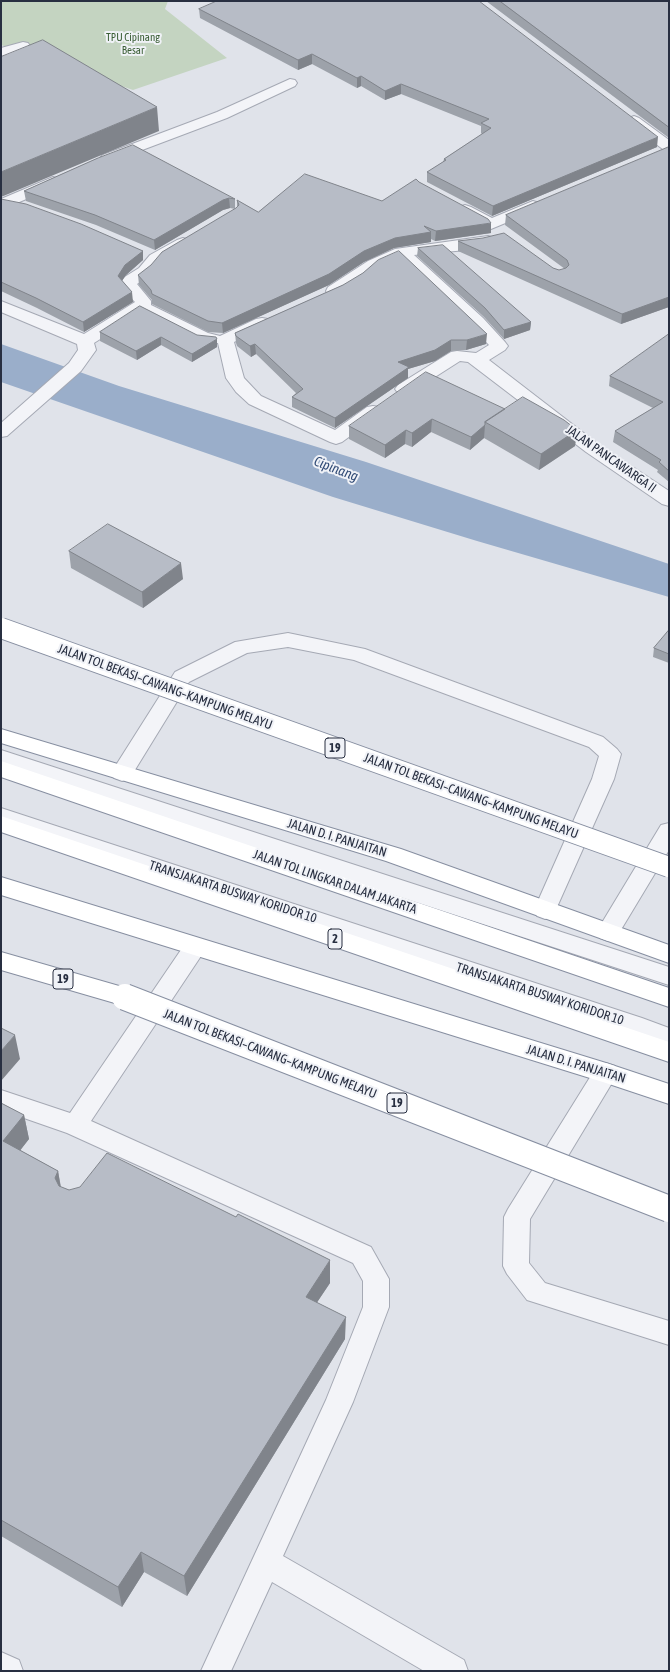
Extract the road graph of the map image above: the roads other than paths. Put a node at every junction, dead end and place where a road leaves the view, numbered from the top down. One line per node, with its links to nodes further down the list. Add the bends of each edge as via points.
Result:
1 (23, 46): 2 (street)
2 (1, 53)
3 (290, 83): 6 (street, via 222,115)
4 (621, 111): 5 (street)
5 (664, 150)
6 (93, 164)
7 (65, 176): 10 (street)
8 (548, 200): 12 (street)
9 (451, 202): 12 (street)
10 (3, 203): 11 (street)
11 (31, 208)
12 (491, 224): 14 (street, via 504,236 482,242)
13 (199, 233): 17 (street, via 150,255 145,271 129,282 128,286 143,301)
14 (401, 252): 15 (street, via 371,266 356,278); 21 (street, via 477,322 499,346)
15 (322, 296)
16 (1, 306): 20 (street)
17 (140, 306): 19 (street, via 204,338); 20 (street)
18 (280, 316): 19 (street)
19 (225, 340): 21 (street, JALAN PANCAWARGA II, via 236,378 255,400 336,438 457,356)
20 (85, 342): 22 (street, via 87,350 75,367)
21 (477, 360): 23 (street, JALAN PANCAWARGA II, via 592,448)
22 (1, 432)
23 (669, 500)
24 (1, 628): 32 (highway, JALAN TOL BEKASI–CAWANG–KAMPUNG MELAYU / 19, bridge)
25 (5, 736): 28 (highway, JALAN D. I. PANJAITAN)
26 (1, 758): 39 (street)
27 (1, 769): 40 (highway, JALAN TOL LINGKAR DALAM JAKARTA)
28 (122, 773): 34 (highway, JALAN D. I. PANJAITAN, via 393,854); 34 (street, via 182,677 242,647 288,640 358,654 596,742 610,754 603,779)
29 (1, 816): 41 (street, TRANSJAKARTA BUSWAY KORIDOR 10)
30 (1, 824): 42 (highway, 2)
31 (669, 831): 35 (street)
32 (669, 867)
33 (1, 886): 36 (highway, JALAN D. I. PANJAITAN)
34 (545, 910): 35 (highway, JALAN D. I. PANJAITAN)
35 (608, 932): 37 (highway, JALAN D. I. PANJAITAN)
36 (195, 947): 43 (highway, JALAN D. I. PANJAITAN); 46 (street)
37 (669, 954)
38 (1, 961): 47 (highway, JALAN TOL BEKASI–CAWANG–KAMPUNG MELAYU / 19, bridge, via 125,997)
39 (669, 976)
40 (669, 998)
41 (669, 1038)
42 (669, 1052)
43 (606, 1072): 44 (highway, JALAN D. I. PANJAITAN); 48 (street, via 517,1217 516,1266 536,1292)
44 (669, 1094)
45 (1, 1100): 46 (street)
46 (75, 1126): 49 (street, via 111,1154 362,1255 376,1279 376,1307 345,1387)
47 (669, 1208)
48 (669, 1333)
49 (266, 1562): 52 (street); 53 (street)
50 (1, 1667): 51 (street)
51 (8, 1671)
52 (216, 1671)
53 (453, 1671)

